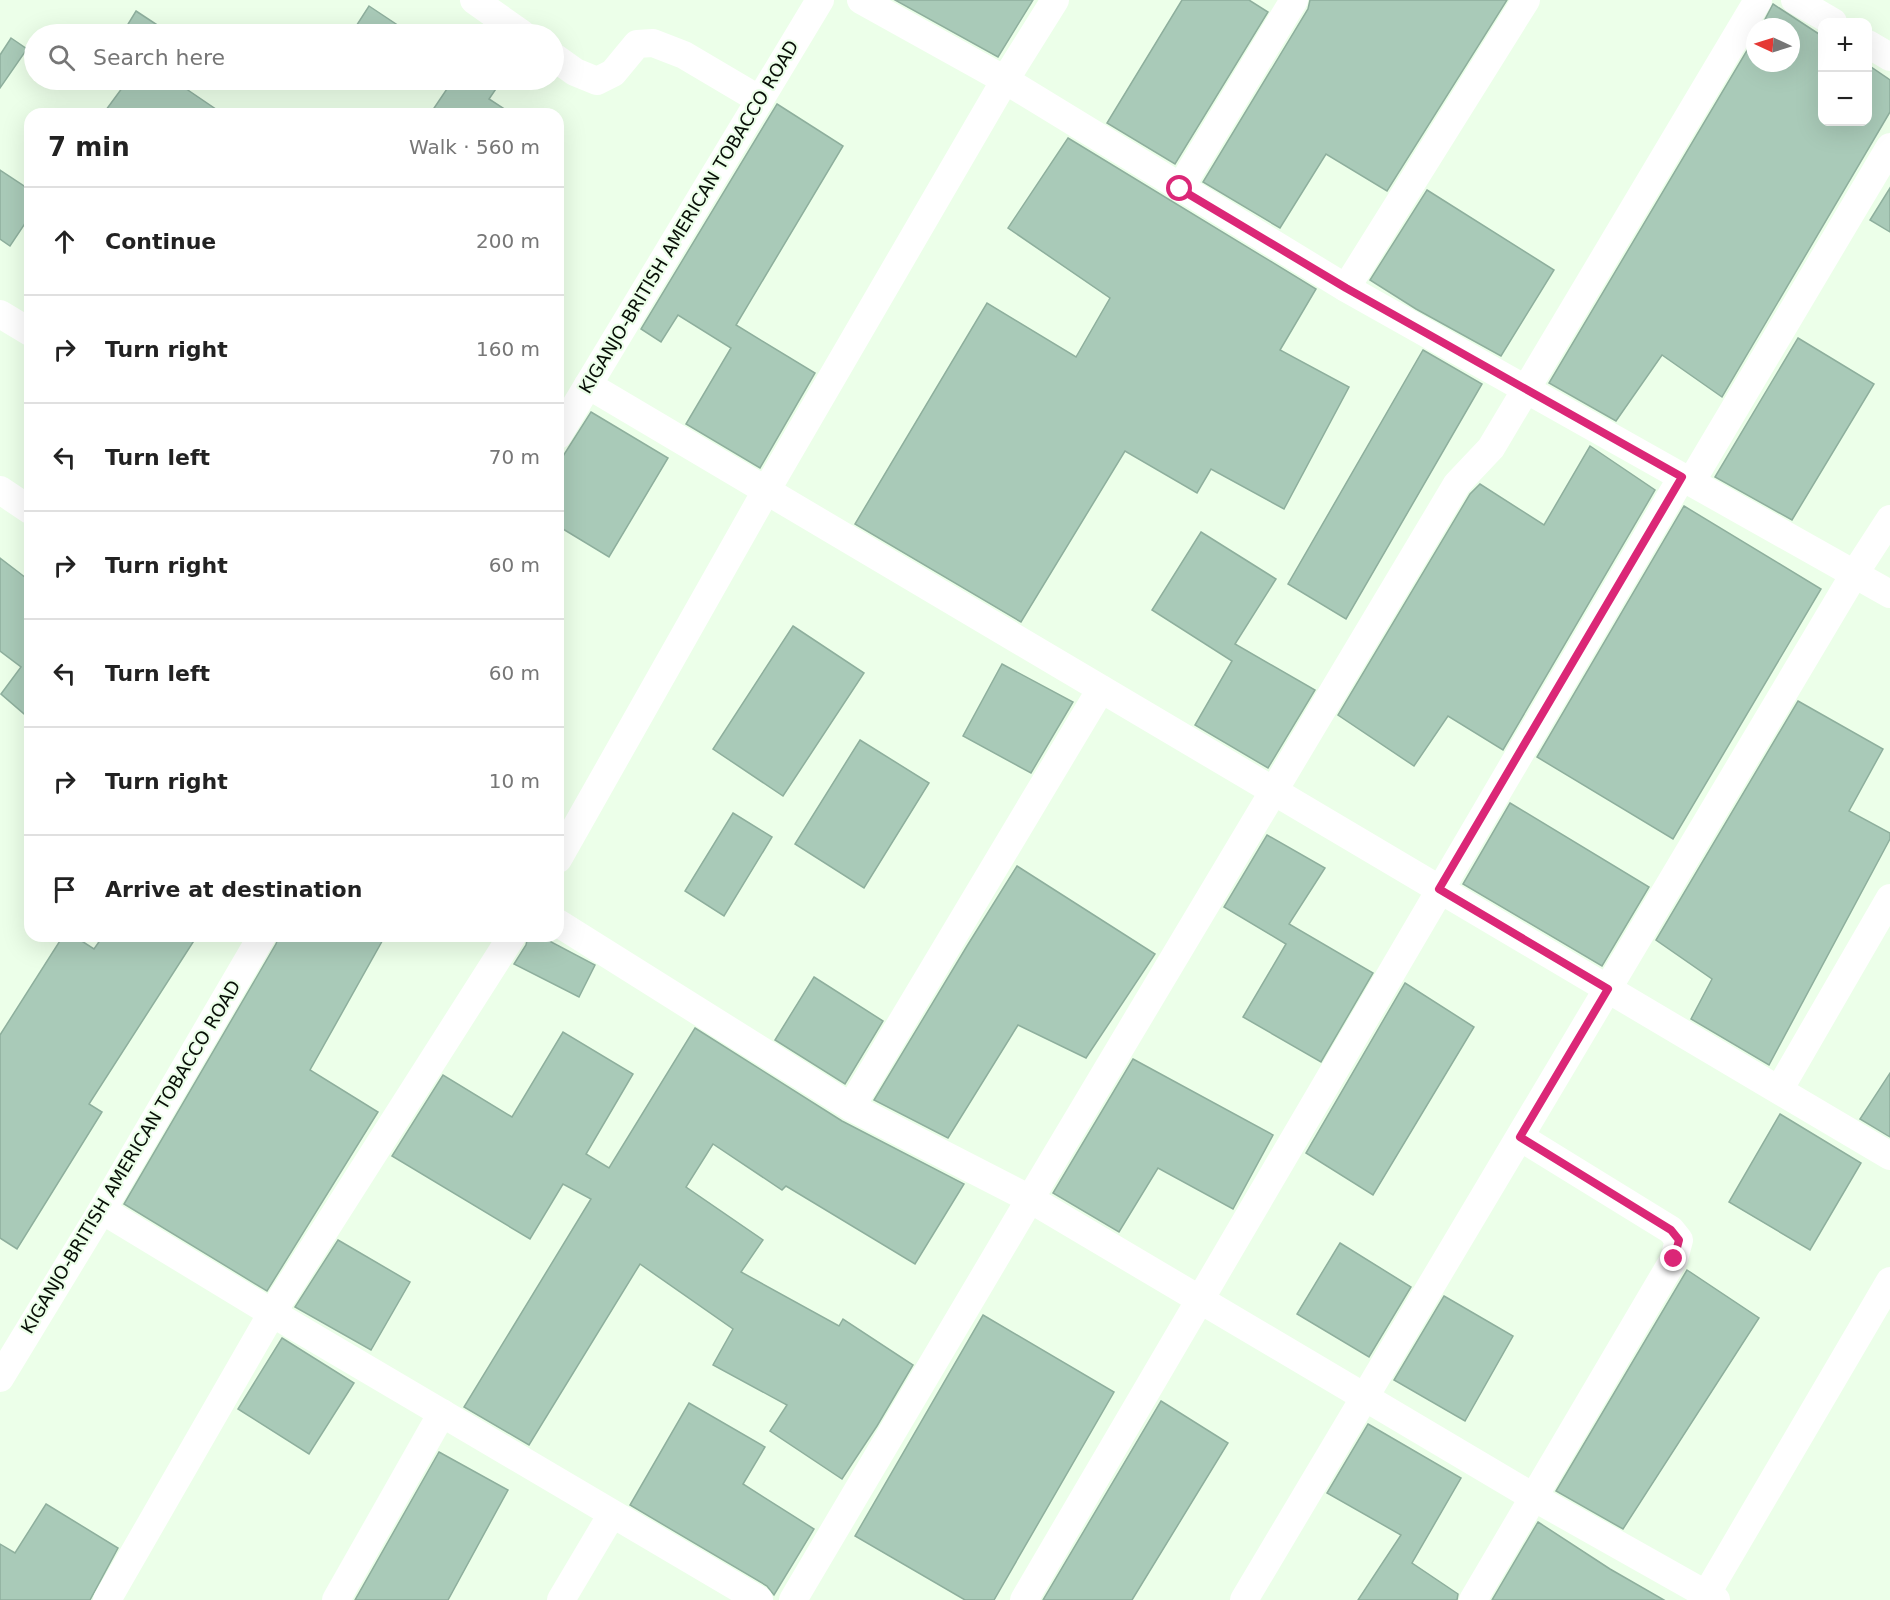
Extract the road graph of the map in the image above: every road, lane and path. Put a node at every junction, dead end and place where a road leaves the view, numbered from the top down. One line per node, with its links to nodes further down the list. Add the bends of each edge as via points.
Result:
1 (474, 0): 10 (street)
2 (820, 0): 15 (street, KIGANJO-BRITISH AMERICAN TOBACCO ROAD)
3 (861, 0): 14 (street)
4 (1055, 0): 14 (street)
5 (1294, 0): 17 (street)
6 (1526, 0): 18 (street)
7 (1758, 0): 22 (street)
8 (1796, 0): 9 (street)
9 (1826, 18)
10 (508, 24)
11 (1872, 46): 12 (street)
12 (1890, 57)
13 (564, 64): 15 (street, via 597,81 613,72 637,44 653,43 684,55)
14 (1005, 80): 17 (street); 26 (street)
15 (760, 100): 21 (street, KIGANJO-BRITISH AMERICAN TOBACCO ROAD)
16 (1890, 147): 24 (street)
17 (1180, 189): 18 (street)
18 (1346, 288): 22 (street)
19 (0, 314): 20 (street)
20 (24, 328)
21 (588, 385): 23 (street, KIGANJO-BRITISH AMERICAN TOBACCO ROAD); 26 (street)
22 (1525, 389): 24 (street); 32 (street, via 1491,448 1457,484)
23 (564, 425)
24 (1687, 479): 29 (street); 34 (street)
25 (0, 490): 27 (street)
26 (766, 491): 31 (street); 33 (street)
27 (24, 506)
28 (1890, 519): 29 (street)
29 (1856, 573): 30 (street); 39 (street)
30 (1890, 594)
31 (1101, 689): 32 (street); 41 (street)
32 (1272, 790): 34 (street); 44 (street)
33 (564, 848)
34 (1439, 889): 39 (street); 47 (street)
35 (1890, 898): 40 (street)
36 (564, 927): 41 (street)
37 (258, 942): 45 (street, KIGANJO-BRITISH AMERICAN TOBACCO ROAD)
38 (508, 942): 48 (street)
39 (1608, 989): 40 (street); 42 (street)
40 (1779, 1090): 43 (street)
41 (851, 1107): 44 (street)
42 (1520, 1137): 50 (street); 52 (street, via 1671,1230 1679,1240 1674,1259)
43 (1890, 1156)
44 (1030, 1199): 47 (street); 59 (street)
45 (102, 1210): 48 (street); 49 (street, KIGANJO-BRITISH AMERICAN TOBACCO ROAD)
46 (1890, 1281): 54 (street)
47 (1201, 1301): 50 (street); 60 (street)
48 (272, 1313): 51 (street); 55 (street)
49 (0, 1378)
50 (1365, 1396): 52 (street); 61 (street)
51 (442, 1413): 53 (street); 56 (street)
52 (1535, 1498): 54 (street); 62 (street)
53 (612, 1514): 57 (street); 58 (street)
54 (1709, 1598)
55 (107, 1600)
56 (336, 1600)
57 (561, 1600)
58 (759, 1600)
59 (793, 1600)
60 (1024, 1600)
61 (1244, 1600)
62 (1473, 1600)

